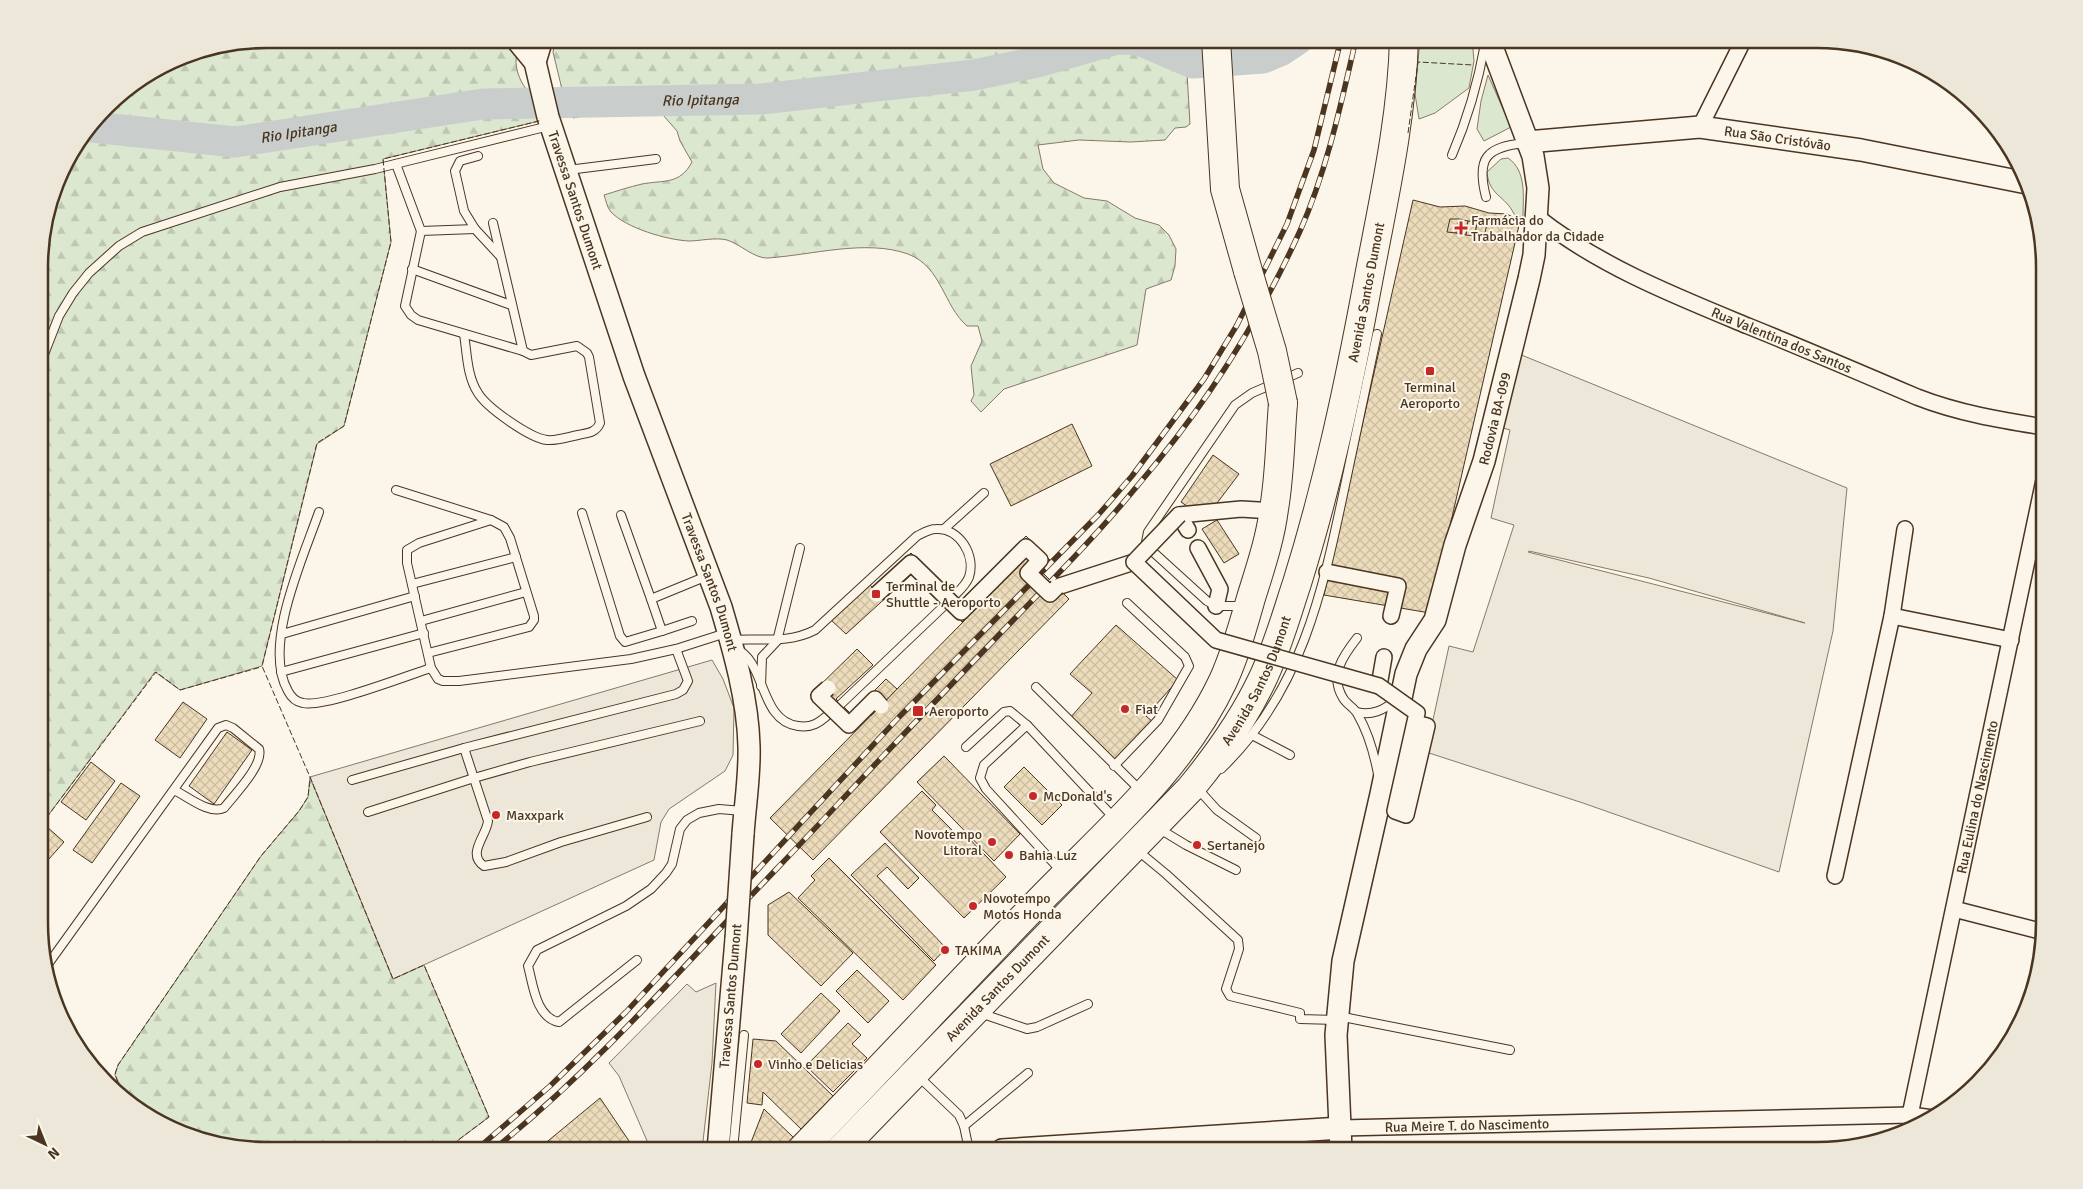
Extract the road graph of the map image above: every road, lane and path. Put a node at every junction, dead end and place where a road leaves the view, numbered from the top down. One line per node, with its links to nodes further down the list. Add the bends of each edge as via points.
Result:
1 (522, 48): 8 (main road, Travessa Santos Dumont)
2 (540, 48): 8 (main road)
3 (1216, 48): 34 (highway, Avenida Santos Dumont, bridge, via 1225,189 1272,351 1283,404)
4 (1404, 48): 103 (highway, Avenida Santos Dumont, via 1390,169 1350,381 1309,546 1270,664 1249,706 1210,764)
5 (1485, 48): 12 (lane, via 1474,97)
6 (1490, 48): 11 (main road, Rodovia BA-099)
7 (1740, 48): 10 (street)
8 (536, 67): 9 (main road, Travessa Santos Dumont)
9 (550, 121): 15 (lane); 16 (main road, Travessa Santos Dumont)
10 (1700, 127): 11 (main road, Rua São Cristóvão); 17 (main road, Rua São Cristóvão, via 1861,150)
11 (1527, 142): 18 (lane, via 1503,145 1482,165); 19 (main road, Rodovia BA-099, via 1533,156 1538,188)
12 (1452, 155)
13 (478, 156): 21 (lane, via 460,162 455,171 464,211)
14 (656, 159): 16 (lane)
15 (396, 164): 22 (lane); 28 (lane, via 280,187 142,232 119,246 89,273 59,316)
16 (566, 170): 49 (main road, Travessa Santos Dumont, via 634,376)
17 (2018, 181)
18 (1486, 197)
19 (1536, 216): 31 (street, Rua Valentina dos Santos, via 1564,238 1614,266 1697,305 1941,406); 80 (main road, Rodovia BA-099, via 1529,280 1484,461 1457,538 1435,620 1410,662)
20 (493, 222): 23 (lane)
21 (475, 229): 22 (lane); 23 (lane)
22 (421, 232): 24 (lane)
23 (500, 257): 25 (lane)
24 (412, 269): 25 (lane); 26 (lane, via 405,306 407,311 418,320)
25 (511, 305): 29 (lane)
26 (464, 334): 29 (lane); 29 (lane, via 472,382 486,404 535,437 545,440 554,441 594,431 600,423 587,352 577,346 531,355)
27 (1377, 334): 48 (lane)
28 (48, 344)
29 (523, 351)
30 (1298, 373): 58 (lane, via 1252,393 1235,405 1148,532 1146,542 1152,551)
31 (2036, 426)
32 (396, 490): 40 (lane)
33 (984, 493): 41 (lane)
34 (1274, 511): 38 (street, via 1241,509); 59 (highway, Avenida Santos Dumont)
35 (320, 512): 66 (lane, via 290,592)
36 (582, 513): 64 (lane, via 622,640 627,642)
37 (621, 515): 55 (lane)
38 (1179, 515): 43 (street); 47 (street, bridge)
39 (2036, 519): 69 (street, Rua Eulina do Nascimento)
40 (491, 520): 46 (lane, via 504,527); 50 (lane, via 409,548 406,554)
41 (944, 529): 54 (lane, via 957,537 970,557 968,579); 70 (lane, via 933,529 917,536 815,630)
42 (1905, 529): 61 (street)
43 (1188, 530)
44 (800, 548): 70 (lane)
45 (1198, 548): 58 (street, via 1220,589)
46 (516, 556): 50 (lane); 51 (lane)
47 (1134, 562): 52 (street, bridge, via 1057,587 1050,594 1028,573 1040,560 1026,547 961,612 911,563); 77 (street, bridge, via 1216,640)
48 (1327, 572): 60 (street, via 1398,586); 87 (lane, via 1297,658)
49 (709, 575): 55 (lane); 68 (main road, Travessa Santos Dumont)
50 (412, 584): 53 (lane)
51 (526, 592): 62 (lane); 72 (lane, via 534,616 529,626)
52 (877, 594)
53 (415, 596): 62 (lane); 66 (lane)
54 (954, 596)
55 (651, 599): 64 (lane)
56 (1127, 603): 91 (lane, via 1185,657 1189,666 1158,720)
57 (945, 605): 81 (lane)
58 (1216, 606): 59 (lane)
59 (1249, 606): 98 (highway, Avenida Santos Dumont, via 1222,683 1166,770)
60 (1391, 616)
61 (1892, 616): 69 (street); 110 (street)
62 (421, 620): 65 (lane)
63 (692, 621): 64 (lane)
64 (662, 632)
65 (424, 633): 72 (lane); 75 (lane)
66 (282, 634): 75 (lane)
67 (1358, 638): 83 (lane, via 1344,655 1337,676 1343,698)
68 (730, 640): 70 (lane); 71 (lane); 76 (lane, via 748,656); 101 (main road, Travessa Santos Dumont, via 749,746)
69 (2011, 640): 111 (street, Rua Eulina do Nascimento)
70 (777, 641): 76 (lane, via 762,657)
71 (676, 649): 74 (lane, via 631,659 459,681 438,680); 89 (lane, via 688,681 676,694)
72 (428, 653): 74 (lane)
73 (1384, 657): 77 (street)
74 (432, 668): 75 (lane, via 303,704 284,683)
75 (281, 672)
76 (761, 686): 84 (lane, via 777,713 790,725 814,726)
77 (1378, 686): 100 (street, bridge, via 1416,712 1396,812 1406,814 1427,726 1419,724)
78 (1036, 687): 91 (lane)
79 (828, 688): 82 (street, bridge, via 819,696 849,725 875,699)
80 (1402, 689): 83 (lane, via 1385,708 1365,714); 99 (main road, Rodovia BA-099)
81 (841, 704)
82 (881, 706)
83 (1357, 712): 99 (lane, via 1370,740)
84 (829, 714)
85 (700, 722): 93 (lane)
86 (1027, 726): 88 (lane, via 1010,710 1004,712); 105 (lane); 109 (lane, via 984,765 980,778 986,789)
87 (1252, 735): 90 (lane); 92 (lane)
88 (966, 747)
89 (464, 748): 93 (lane); 94 (lane)
90 (1290, 754)
91 (1114, 766): 98 (lane)
92 (1213, 777)
93 (474, 778): 102 (lane); 104 (lane, via 488,821 477,845 477,856 484,866 506,862)
94 (352, 780)
95 (1206, 783): 96 (lane)
96 (1198, 789): 103 (lane); 106 (lane, via 1217,810)
97 (174, 790): 97 (lane, via 206,807 220,810 259,761 259,748 233,728 220,726); 113 (lane)
98 (1144, 794): 105 (highway, Avenida Santos Dumont)
99 (1381, 794): 117 (main road, Rodovia BA-099, via 1343,962)
100 (1402, 801)
101 (745, 811): 114 (lane, via 720,809 699,813 688,820 680,830 672,864 651,889 626,906 537,950 528,966 541,1010 559,1022); 124 (main road, Travessa Santos Dumont, bridge)
102 (368, 812)
103 (1163, 816): 107 (highway, Avenida Santos Dumont); 108 (lane, via 1186,845)
104 (646, 817)
105 (1118, 822): 109 (highway, Avenida Santos Dumont)
106 (1256, 838)
107 (1134, 847): 116 (highway, Avenida Santos Dumont); 117 (lane, via 1238,940 1239,949 1226,989 1230,996 1300,1013 1300,1019)
108 (1236, 870)
109 (1065, 875): 130 (highway, Avenida Santos Dumont)
110 (1835, 876)
111 (1954, 909): 112 (street); 122 (street, Rua Eulina do Nascimento)
112 (2036, 930)
113 (51, 960)
114 (637, 960)
115 (1088, 1004): 116 (lane, via 1027,1028)
116 (975, 1011): 120 (highway, Avenida Santos Dumont)
117 (1337, 1018): 119 (lane); 126 (main road, Rodovia BA-099)
118 (744, 1034): 129 (lane)
119 (1510, 1050)
120 (915, 1073): 125 (lane, via 959,1115); 131 (highway, Avenida Santos Dumont)
121 (1028, 1073): 125 (lane)
122 (1910, 1115): 123 (street, Rua Meire T. do Nascimento); 126 (street, Rua Meire T. do Nascimento)
123 (1918, 1116)
124 (719, 1125): 127 (main road, Travessa Santos Dumont); 128 (main road, Travessa Santos Dumont)
125 (964, 1126): 132 (lane)
126 (1341, 1128): 133 (main road, Rua Meire T. do Nascimento); 134 (main road, Rodovia BA-099)
127 (715, 1142)
128 (718, 1142)
129 (734, 1142)
130 (810, 1142)
131 (848, 1142)
132 (967, 1142)
133 (1142, 1142)
134 (1341, 1142)

